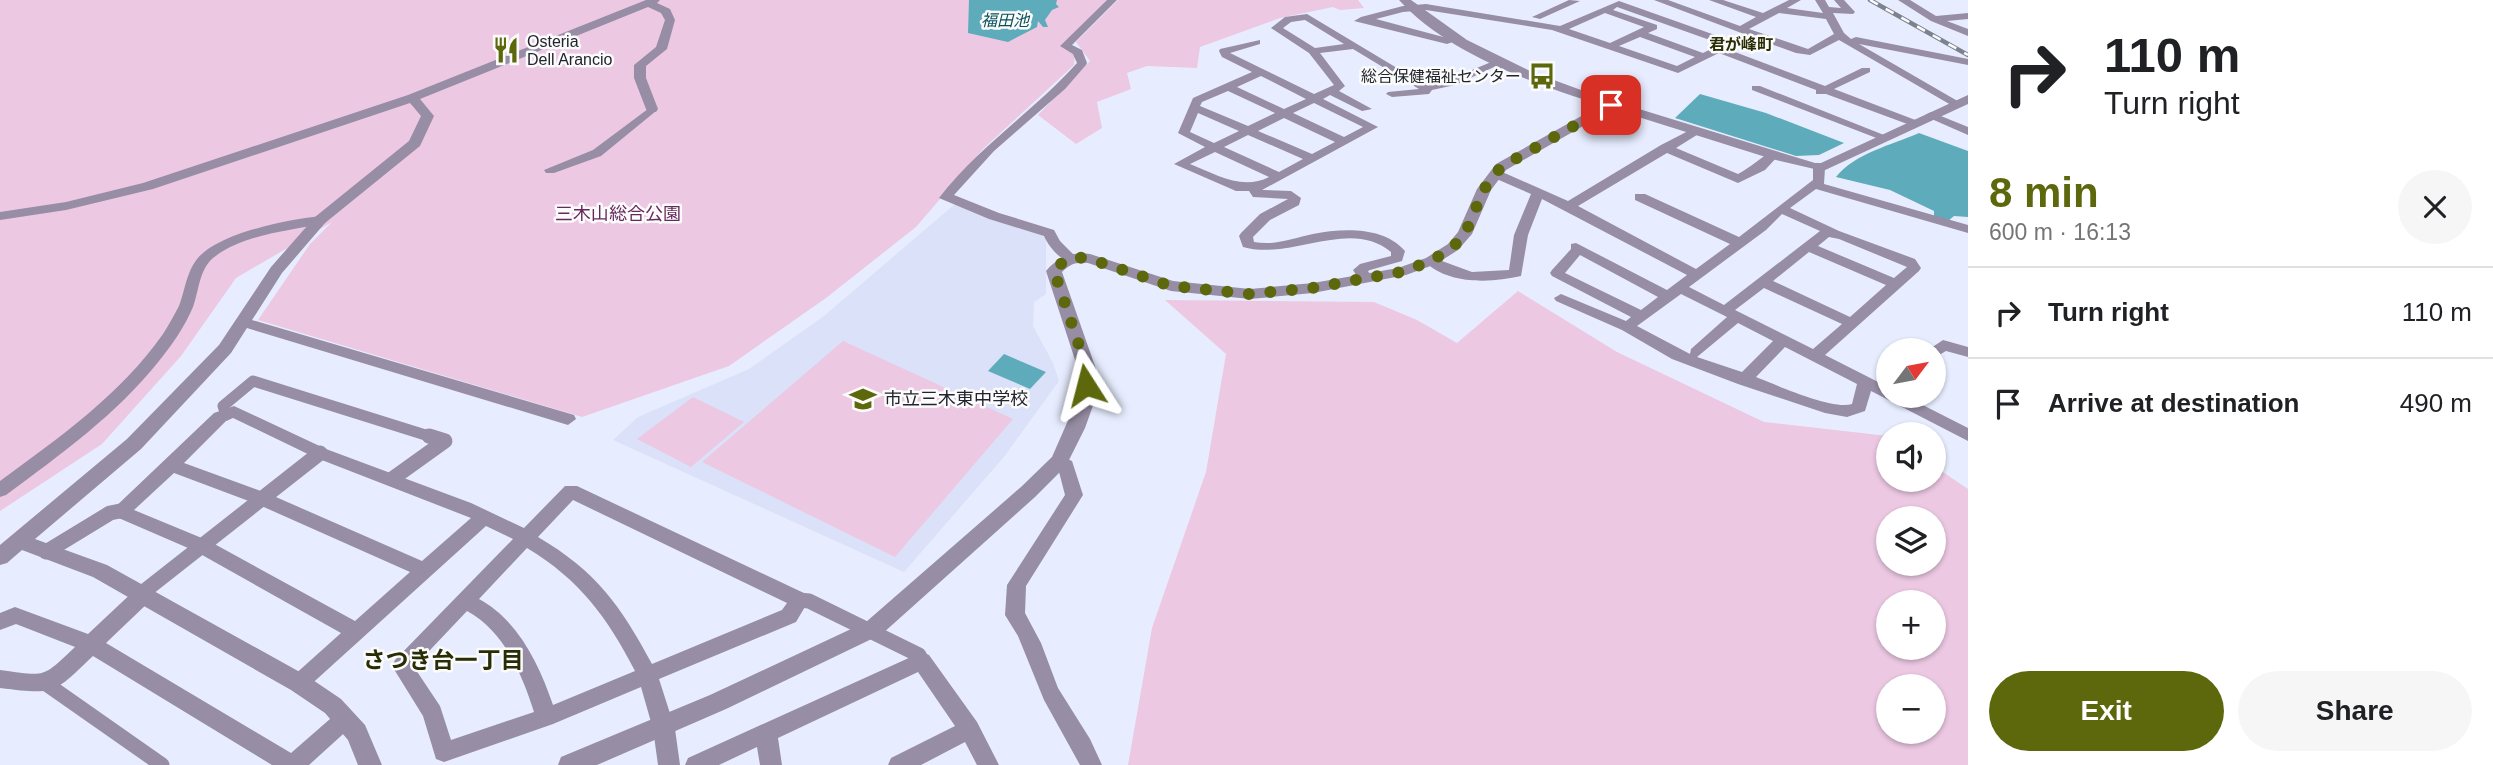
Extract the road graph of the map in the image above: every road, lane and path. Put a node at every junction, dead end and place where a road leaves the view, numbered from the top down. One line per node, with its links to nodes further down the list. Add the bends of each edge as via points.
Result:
1 (1112, 0): 83 (street, via 1065,46 1078,52 1082,63 1061,88 990,148 956,192 993,216 1049,233)
2 (1659, 0): 21 (street)
3 (1714, 0): 18 (street)
4 (1766, 0): 13 (street)
5 (1796, 0): 13 (street)
6 (1820, 0): 15 (street)
7 (1839, 0): 15 (street, via 1850,12)
8 (1903, 0): 19 (street)
9 (652, 1): 45 (street); 52 (street, via 670,20 661,49 640,65)
10 (1573, 1): 14 (street); 17 (street)
11 (1624, 2): 14 (street); 29 (street)
12 (1409, 4): 20 (street); 26 (street); 26 (street, via 1361,20 1437,39)
13 (1781, 8): 15 (street); 18 (street)
14 (1603, 11): 20 (street); 22 (street, via 1653,27)
15 (1829, 13): 25 (street)
16 (1968, 16): 19 (street)
17 (1537, 17)
18 (1765, 17): 21 (street)
19 (1934, 19): 23 (street)
20 (1560, 29): 31 (street)
21 (1741, 29): 24 (street)
22 (1639, 33): 31 (street); 34 (street)
23 (1968, 33)
24 (1756, 34): 25 (street, via 1810,52); 29 (street)
25 (1840, 36): 48 (street)
26 (1456, 39): 35 (street)
27 (1854, 40): 36 (street)
28 (1256, 42): 38 (street, via 1223,51)
29 (1728, 43): 32 (street)
30 (1354, 46): 33 (street); 33 (street, via 1307,17 1288,19 1276,28); 40 (street)
31 (1611, 46): 34 (street, via 1678,69)
32 (1717, 49): 34 (street); 42 (street)
33 (1313, 51): 43 (street, via 1340,86)
34 (1702, 56)
35 (1500, 62): 40 (street, via 1459,80); 50 (street)
36 (1968, 62)
37 (1866, 69): 42 (street)
38 (1262, 72): 39 (street); 46 (street)
39 (1227, 86): 51 (street, via 1197,100); 54 (street)
40 (1428, 87): 44 (street, via 1425,92)
41 (1756, 88): 49 (street)
42 (1825, 89): 47 (street); 49 (street)
43 (1331, 90): 46 (street); 53 (street)
44 (1392, 94)
45 (412, 97): 77 (street, via 148,186); 78 (street, via 428,116 415,143)
46 (1315, 99): 54 (street); 62 (street, via 1372,127)
47 (1854, 100): 55 (street); 57 (street)
48 (1962, 101): 56 (street)
49 (1796, 103): 55 (street)
50 (1611, 105): 59 (street); 69 (street)
51 (1194, 107): 58 (street); 63 (street, via 1184,133)
52 (652, 108): 68 (street, via 597,153)
53 (1366, 109)
54 (1284, 114): 58 (street); 62 (street)
55 (1824, 115): 61 (street)
56 (1931, 115): 57 (street); 60 (street)
57 (1914, 123): 61 (street)
58 (1249, 130): 63 (street); 66 (street)
59 (1696, 131): 64 (street); 65 (street)
60 (1968, 131)
61 (1883, 137): 67 (street)
62 (1344, 142): 66 (street)
63 (1214, 147): 70 (street); 72 (street, via 1180,163 1240,188)
64 (1665, 148): 65 (street, via 1738,179); 75 (street)
65 (1773, 155): 67 (street)
66 (1312, 159): 70 (street)
67 (1819, 168): 71 (street)
68 (550, 170)
69 (1496, 174): 73 (street); 84 (street, via 1484,189 1465,234)
70 (1279, 177): 72 (street)
71 (1815, 185): 76 (street); 79 (street)
72 (1254, 188): 86 (street, via 1257,194 1295,198 1265,217 1246,236 1248,244 1273,249 1322,237 1365,236 1392,244 1397,257 1360,270)
73 (1538, 193): 75 (street); 84 (street, via 1521,235 1516,273 1473,279)
74 (1640, 197): 81 (street)
75 (1569, 206): 85 (street)
76 (1783, 210): 80 (street); 81 (street)
77 (0, 216)
78 (320, 220): 93 (street, via 276,270); 112 (street, via 298,222 212,252 195,273 170,335 136,378)
79 (1968, 229)
80 (1833, 233): 82 (street); 88 (street, via 1910,262 1914,268)
81 (1740, 243): 85 (street)
82 (1808, 247): 87 (street); 88 (street)
83 (1071, 259): 86 (street, via 1090,259 1149,281 1207,292 1250,294); 109 (street, via 1054,271 1087,369 1086,400)
84 (1431, 261): 86 (street)
85 (1697, 275): 89 (street)
86 (1365, 278)
87 (1763, 282): 91 (street); 94 (street)
88 (1895, 284): 94 (street)
89 (1674, 292): 91 (street); 92 (street); 92 (street, via 1577,248 1557,273)
90 (1561, 298): 95 (street)
91 (1731, 314): 96 (street); 98 (street)
92 (1642, 316): 95 (street)
93 (242, 323): 106 (street); 117 (street, via 225,349 134,444)
94 (1852, 323): 100 (street)
95 (1627, 327): 101 (street, via 1677,355)
96 (1784, 339): 100 (street); 101 (street)
97 (1946, 346): 99 (street)
98 (1696, 352)
99 (1968, 352)
100 (1816, 355): 102 (street)
101 (1744, 380): 102 (street, via 1847,411 1859,407)
102 (1865, 381): 103 (street)
103 (1876, 386)
104 (1918, 408): 107 (street)
105 (226, 415): 108 (street, via 234,412); 110 (street); 111 (street, via 223,406 253,381 445,441)
106 (568, 419)
107 (1968, 435)
108 (320, 453): 111 (street); 113 (street)
109 (1059, 461): 126 (street); 148 (street, via 1066,465 1074,495 1017,584 1015,615 1051,694)
110 (173, 466): 113 (street); 114 (street)
111 (392, 479): 115 (street)
112 (0, 490)
113 (263, 499): 118 (street); 121 (street)
114 (120, 511): 118 (street); 119 (street)
115 (484, 517): 116 (street); 121 (street)
116 (526, 536): 123 (street, via 571,491); 124 (street); 130 (street, via 585,579 613,609)
117 (19, 541): 119 (street); 120 (street)
118 (202, 546): 122 (street); 127 (street)
119 (46, 552): 122 (street, via 100,571)
120 (0, 557)
121 (425, 571): 127 (street)
122 (143, 593): 128 (street); 133 (street)
123 (799, 600): 126 (street); 130 (street, via 789,616)
124 (466, 601): 134 (street, via 511,638 537,684); 134 (street, via 401,666 433,713 444,752)
125 (0, 622): 128 (street, via 15,615)
126 (870, 631): 129 (street, via 919,655); 136 (street)
127 (358, 632): 133 (street)
128 (91, 644): 132 (street, via 53,681); 140 (street)
129 (922, 661): 137 (street); 138 (street)
130 (648, 676): 134 (street); 136 (street)
131 (0, 679): 132 (street)
132 (45, 683): 139 (street)
133 (299, 683): 135 (street)
134 (547, 717)
135 (345, 719): 140 (street); 141 (street, via 357,733)
136 (664, 725): 142 (street); 143 (street)
137 (969, 729): 146 (street); 147 (street)
138 (765, 733): 144 (street); 145 (street)
139 (162, 765)
140 (292, 765)
141 (370, 765)
142 (570, 765)
143 (669, 765)
144 (696, 765)
145 (771, 765)
146 (899, 765)
147 (988, 765)
148 (1091, 765)

